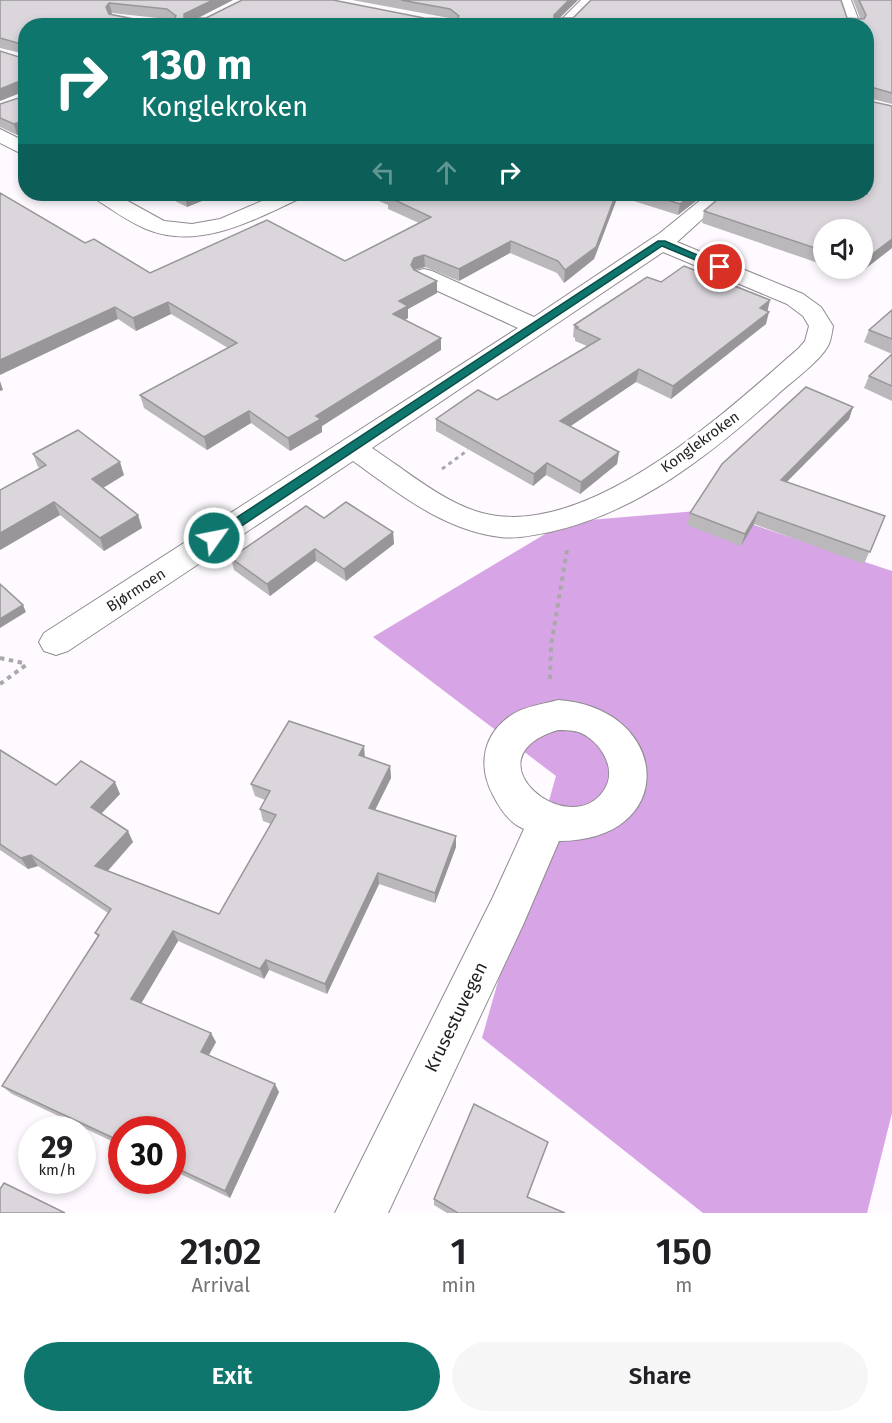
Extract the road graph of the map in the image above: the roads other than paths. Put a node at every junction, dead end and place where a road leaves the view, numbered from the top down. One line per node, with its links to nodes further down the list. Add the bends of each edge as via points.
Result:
1 (589, 0): 3 (street)
2 (844, 0): 4 (street)
3 (570, 18)
4 (851, 18)
5 (0, 135): 6 (street)
6 (18, 145)
7 (113, 201): 8 (street, via 157,226 197,231 223,225)
8 (278, 201)
9 (712, 201): 10 (street, Bjørmoen)
10 (661, 243): 12 (street, Bjørmoen); 13 (street, Konglekroken, via 795,299 813,312 821,326 820,335 808,353 688,455 637,486 568,517 496,527 476,523 445,508)
11 (424, 276): 12 (street)
12 (535, 327): 13 (street, Bjørmoen)
13 (353, 448): 14 (street, Bjørmoen)
14 (56, 642)
15 (548, 820): 15 (street, via 520,805 507,789 501,770 502,753 523,725 539,717 578,717 597,724 624,751 629,768 628,786 619,802 604,815 584,823); 16 (street, Krusestuvegen)
16 (361, 1213)

